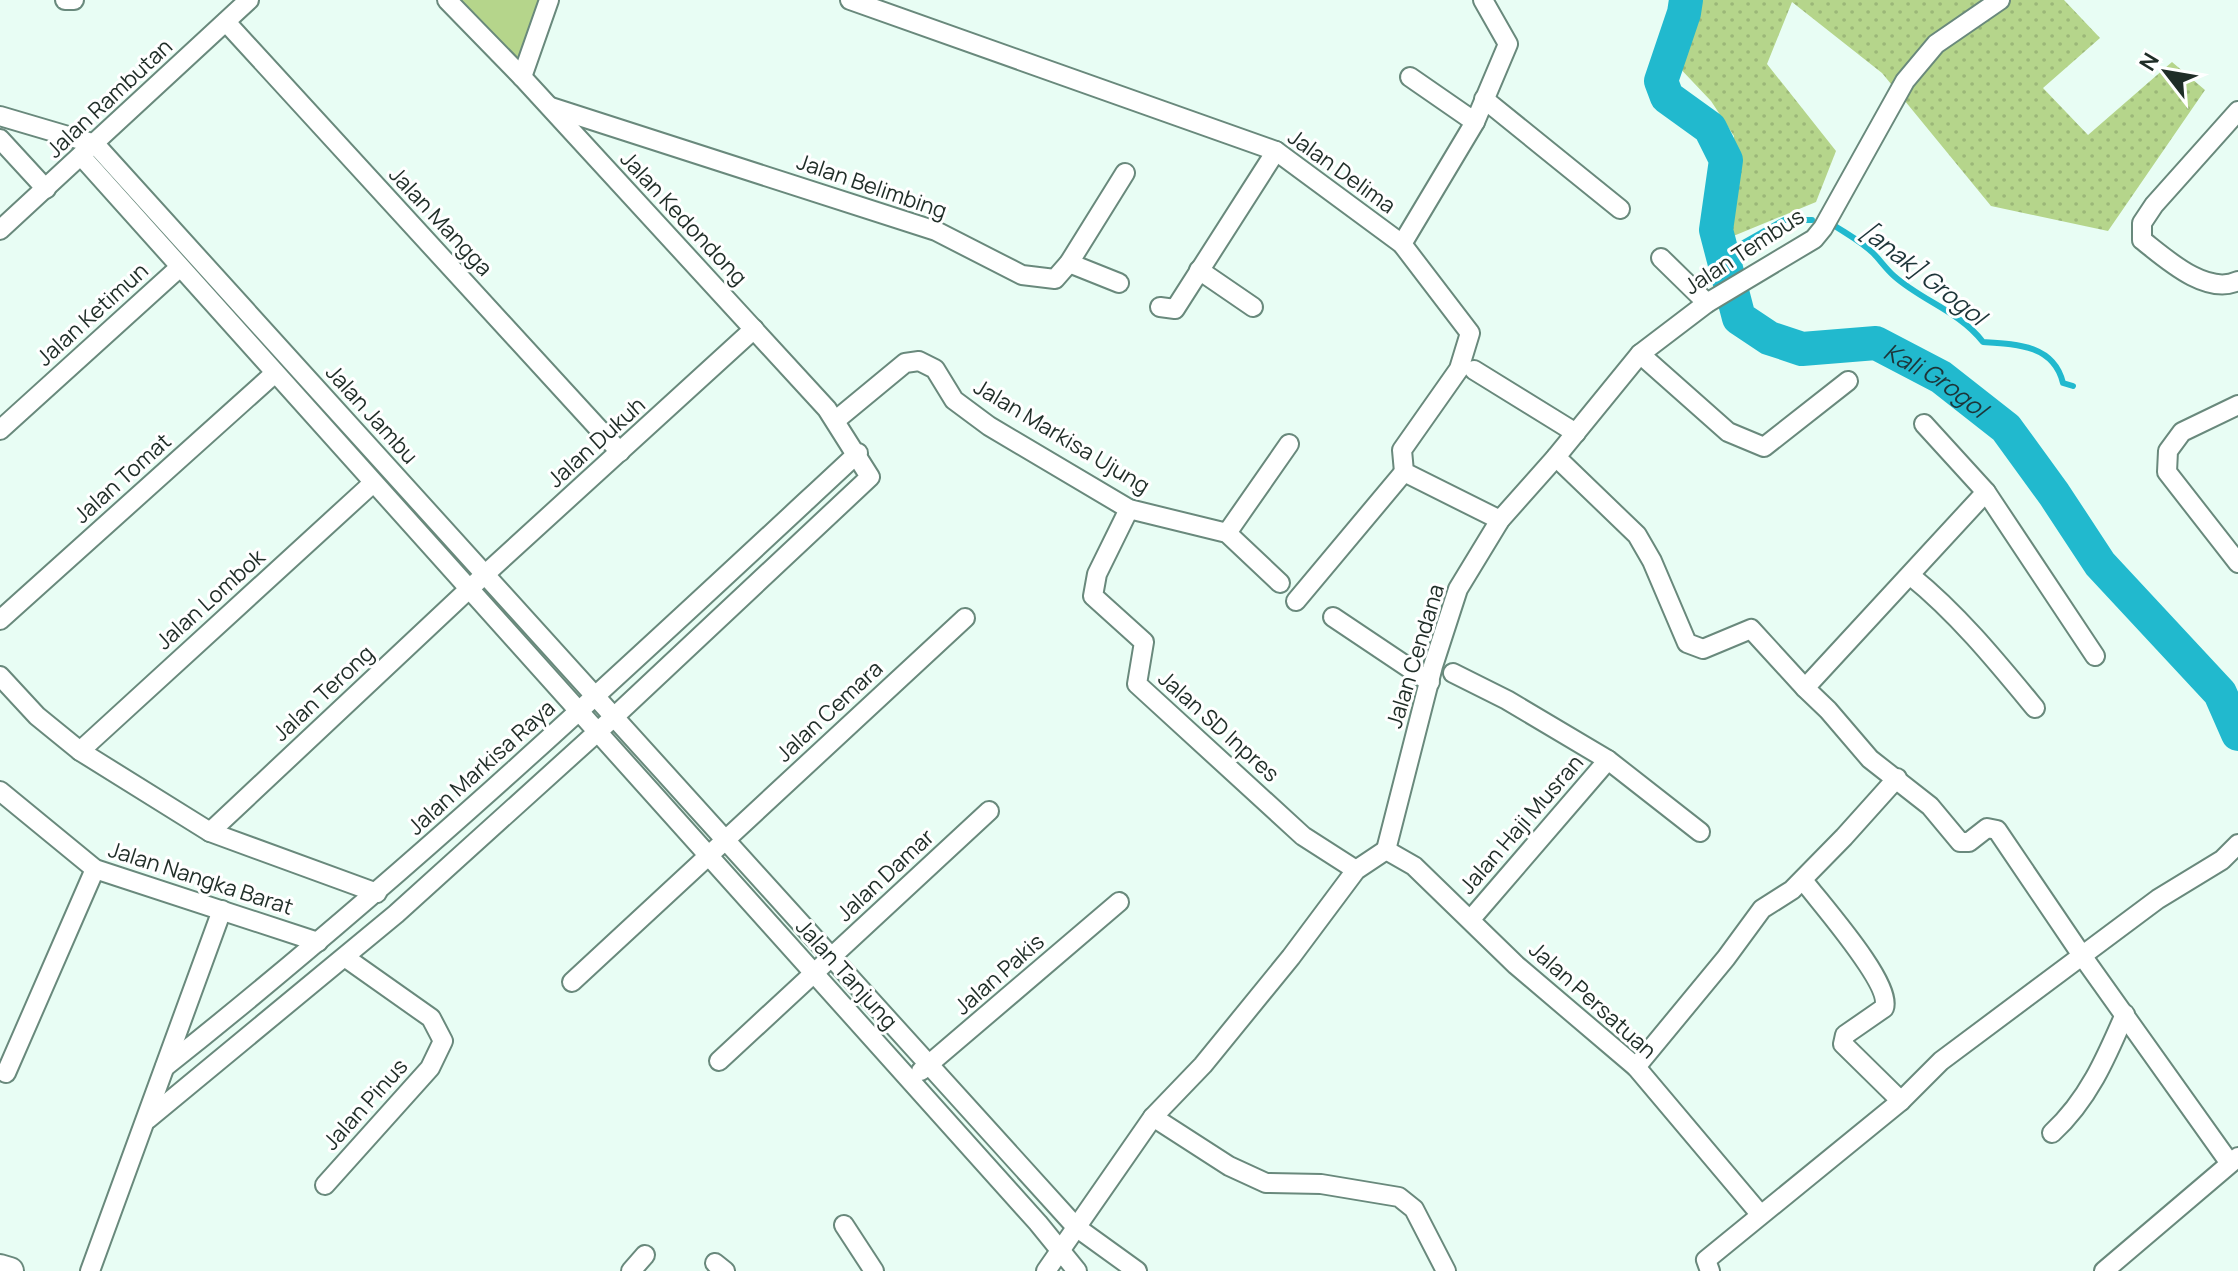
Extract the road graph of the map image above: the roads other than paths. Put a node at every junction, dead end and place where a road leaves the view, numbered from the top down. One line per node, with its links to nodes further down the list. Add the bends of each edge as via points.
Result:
1 (65, 0): 2 (street)
2 (74, 0)
3 (249, 0): 9 (street, Jalan Rambutan)
4 (447, 0): 10 (street, Jalan Kedondong)
5 (549, 0): 10 (street)
6 (850, 0): 19 (street, Jalan Delima)
7 (1483, 0): 12 (street, via 1508,44)
8 (2000, 0): 31 (street, Jalan Tembus, via 1936,44 1905,81 1818,235)
9 (226, 22): 18 (street, Jalan Rambutan); 45 (street, Jalan Mangga)
10 (522, 77): 13 (street, Jalan Kedondong)
11 (1410, 77): 16 (street)
12 (1484, 99): 16 (street); 22 (street)
13 (548, 106): 26 (street, Jalan Belimbing, via 936,231 1022,275 1055,279); 34 (street, Jalan Kedondong)
14 (2238, 111): 29 (street, via 2154,205 2142,223 2142,240 2184,274 2220,284)
15 (0, 116): 18 (street)
16 (1475, 122): 24 (street)
17 (0, 139): 21 (street)
18 (88, 150): 21 (street, Jalan Rambutan); 27 (street, Jalan Jambu); 55 (street, Jalan Jambu)
19 (1276, 151): 24 (street, Jalan Delima); 28 (street)
20 (1125, 173): 26 (street)
21 (46, 189): 23 (street, Jalan Rambutan)
22 (1620, 209)
23 (0, 230)
24 (1402, 244): 48 (street, Jalan Delima, via 1470,333 1459,369 1402,450)
25 (1661, 258): 31 (street)
26 (1069, 263): 30 (street)
27 (180, 267): 37 (street, Jalan Jambu); 42 (street, Jalan Ketimun)
28 (1199, 270): 32 (street, via 1175,309); 33 (street)
29 (2238, 281)
30 (1119, 283)
31 (1712, 300): 35 (street, Jalan Tembus)
32 (1160, 307)
33 (1253, 307)
34 (754, 329): 40 (street, Jalan Kedondong); 45 (street, Jalan Dukuh)
35 (1640, 354): 38 (street, via 1728,432 1764,447); 43 (street, Jalan Tembus)
36 (1474, 370): 43 (street)
37 (275, 373): 49 (street, Jalan Jambu); 62 (street, Jalan Tomat)
38 (1848, 381)
39 (2238, 405): 54 (street, via 2182,432 2168,451 2167,472)
40 (836, 420): 46 (street, Jalan Kedondong); 51 (street, Jalan Markisa Ujung, via 905,363 919,361 935,369 954,400 989,426)
41 (1924, 424): 50 (street)
42 (0, 430)
43 (1576, 433): 47 (street, Jalan Tembus)
44 (1289, 444): 53 (street)
45 (620, 452): 55 (street, Jalan Dukuh)
46 (858, 453): 68 (street, Jalan Markisa Raya); 71 (street, Jalan Kedondong, via 869,479)
47 (1556, 457): 52 (street, Jalan Cendana); 67 (street, via 1637,535 1687,643 1703,649 1751,629)
48 (1404, 472): 52 (street); 59 (street)
49 (373, 483): 58 (street, Jalan Jambu); 73 (street, Jalan Lombok)
50 (1986, 492): 56 (street); 63 (street)
51 (1129, 509): 53 (street, Jalan Markisa Ujung); 85 (street, Jalan SD Inpres, via 1097,574 1093,596 1144,642 1137,684 1303,836)
52 (1500, 520): 66 (street, Jalan Cendana, via 1458,589)
53 (1227, 533): 57 (street, Jalan Markisa Ujung)
54 (2238, 563)
55 (486, 575): 58 (street, Jalan Dukuh); 68 (street, Jalan Jambu)
56 (1911, 576): 67 (street); 69 (street, via 1989,652)
57 (1280, 583)
58 (469, 589): 70 (street, Jalan Jambu); 78 (street, Jalan Terong)
59 (1296, 601)
60 (1333, 617): 66 (street)
61 (965, 618): 80 (street, Jalan Cemara)
62 (0, 620)
63 (2095, 656)
64 (1453, 673): 74 (street)
65 (0, 676): 73 (street)
66 (1430, 682): 82 (street, Jalan Cendana)
67 (1805, 688): 75 (street, via 1870,759)
68 (596, 697): 70 (street, Jalan Markisa Raya); 71 (street, Jalan Jambu)
69 (2035, 708)
70 (579, 711): 72 (street, Jalan Jambu); 87 (street, Jalan Markisa Raya)
71 (614, 717): 72 (street); 80 (street, Jalan Tanjung)
72 (598, 732): 83 (street, Jalan Tanjung); 94 (street)
73 (80, 751): 78 (street)
74 (1608, 760): 79 (street); 90 (street, Jalan Haji Musran)
75 (1897, 778): 86 (street); 93 (street, via 1960,842 1969,842 1987,828 1997,830)
76 (1, 794): 84 (street, Jalan Nangka Barat)
77 (989, 811): 92 (street, Jalan Damar)
78 (210, 832): 87 (street)
79 (1700, 832)
80 (725, 839): 83 (street); 92 (street, Jalan Tanjung)
81 (2238, 844): 93 (street)
82 (1386, 850): 85 (street); 90 (street, Jalan Persatuan, via 1414,866)
83 (708, 855): 95 (street, Jalan Tanjung); 96 (street)
84 (95, 869): 89 (street, Jalan Nangka Barat); 102 (street)
85 (1356, 870): 105 (street, via 1203,1065)
86 (1803, 880): 101 (street, via 1762,909); 104 (street, via 1864,956 1885,996 1884,1008 1845,1035 1843,1044)
87 (377, 893): 91 (street, Jalan Markisa Raya)
88 (1119, 902): 99 (street, Jalan Pakis)
89 (222, 910): 91 (street, Jalan Nangka Barat); 100 (street)
90 (1471, 919): 101 (street, Jalan Persatuan, via 1516,965)
91 (318, 942): 100 (street, Jalan Markisa Raya)
92 (832, 957): 95 (street, Jalan Damar); 99 (street, Jalan Tanjung)
93 (2083, 957): 97 (street); 104 (street, via 1941,1061)
94 (346, 958): 106 (street); 109 (street, Jalan Pinus, via 431,1018 443,1041 430,1068)
95 (814, 973): 98 (street, Jalan Damar); 103 (street, Jalan Tanjung)
96 (572, 982)
97 (2125, 1014): 107 (street, via 2100,1071); 108 (street)
98 (719, 1061)
99 (929, 1065): 103 (street, Jalan Pakis); 112 (street, Jalan Tanjung)
100 (165, 1067): 106 (street)
101 (1636, 1067): 110 (street, Jalan Persatuan)
102 (6, 1073)
103 (910, 1081): 113 (street, Jalan Tanjung)
104 (1901, 1101): 110 (street)
105 (1153, 1117): 112 (street); 123 (street, via 1266,1183 1321,1184 1399,1197 1414,1209)
106 (148, 1119): 117 (street)
107 (2052, 1133)
108 (2234, 1159): 125 (street)
109 (325, 1185)
110 (1760, 1214): 124 (street, via 1706,1260)
111 (844, 1225): 119 (street)
112 (1076, 1227): 113 (street); 122 (street, Jalan Tanjung)
113 (1060, 1248): 120 (street); 121 (street, Jalan Tanjung)
114 (645, 1255): 118 (street)
115 (0, 1268): 116 (main road)
116 (10, 1271)
117 (90, 1271)
118 (631, 1271)
119 (874, 1271)
120 (1046, 1271)
121 (1077, 1271)
122 (1137, 1271)
123 (1446, 1271)
124 (1710, 1271)
125 (2104, 1271)

